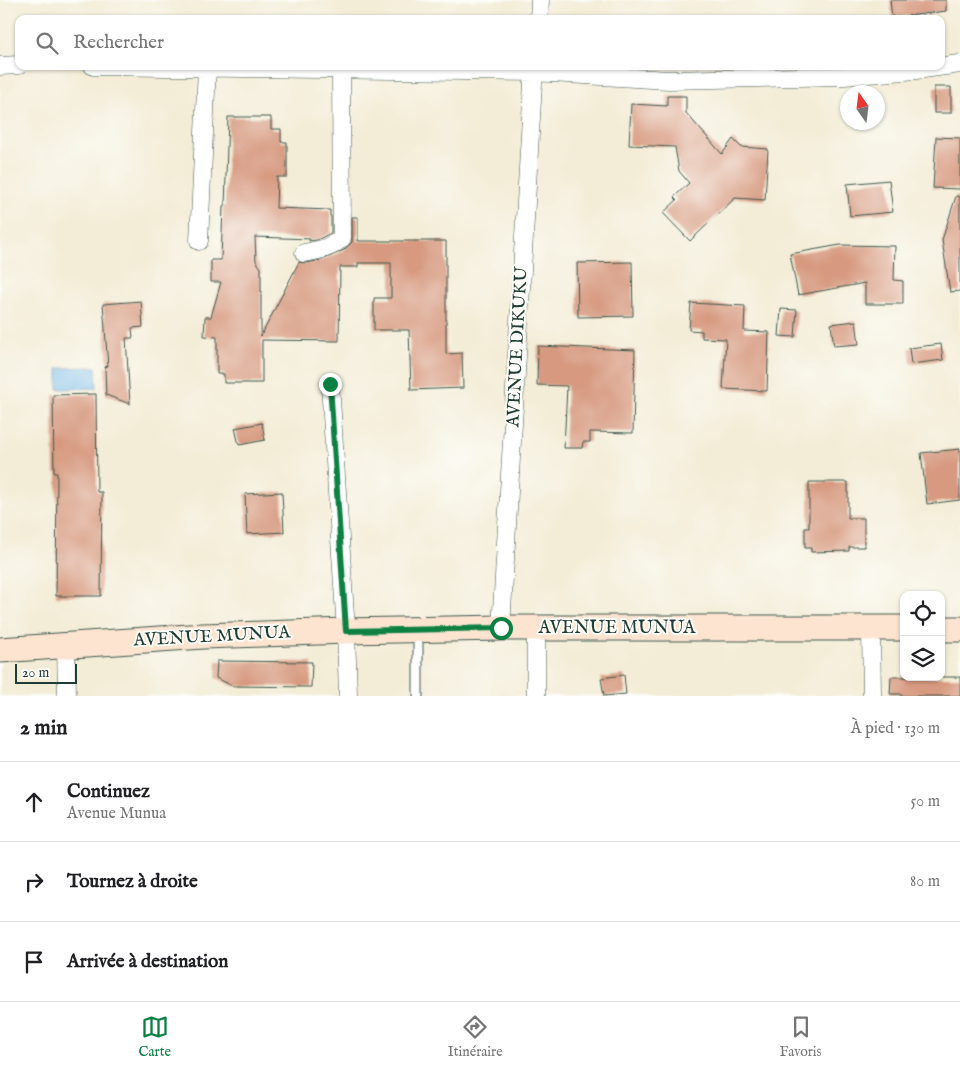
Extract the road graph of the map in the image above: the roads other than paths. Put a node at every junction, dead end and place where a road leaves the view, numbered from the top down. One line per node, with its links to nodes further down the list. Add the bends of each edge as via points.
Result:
1 (540, 0): 2 (street)
2 (538, 15)
3 (960, 64): 6 (street)
4 (15, 65): 5 (street)
5 (0, 66)
6 (945, 66)
7 (208, 70): 12 (street)
8 (341, 70): 13 (street, via 342,238 325,249)
9 (534, 70): 15 (street, AVENUE DIKUKU)
10 (546, 70): 11 (street, via 669,80 844,76)
11 (916, 70)
12 (200, 241)
13 (304, 252)
14 (330, 384): 22 (street)
15 (501, 628): 16 (main road, AVENUE MUNUA); 21 (main road, AVENUE MUNUA)
16 (536, 628): 17 (main road, AVENUE MUNUA); 28 (street)
17 (871, 628): 18 (main road, AVENUE MUNUA); 29 (street)
18 (900, 628)
19 (945, 629): 20 (main road)
20 (960, 629)
21 (418, 630): 22 (main road, AVENUE MUNUA); 27 (lane)
22 (346, 631): 23 (main road, AVENUE MUNUA); 26 (street)
23 (66, 645): 24 (main road, AVENUE MUNUA); 25 (street)
24 (0, 650)
25 (67, 696)
26 (348, 696)
27 (418, 696)
28 (536, 696)
29 (872, 696)

